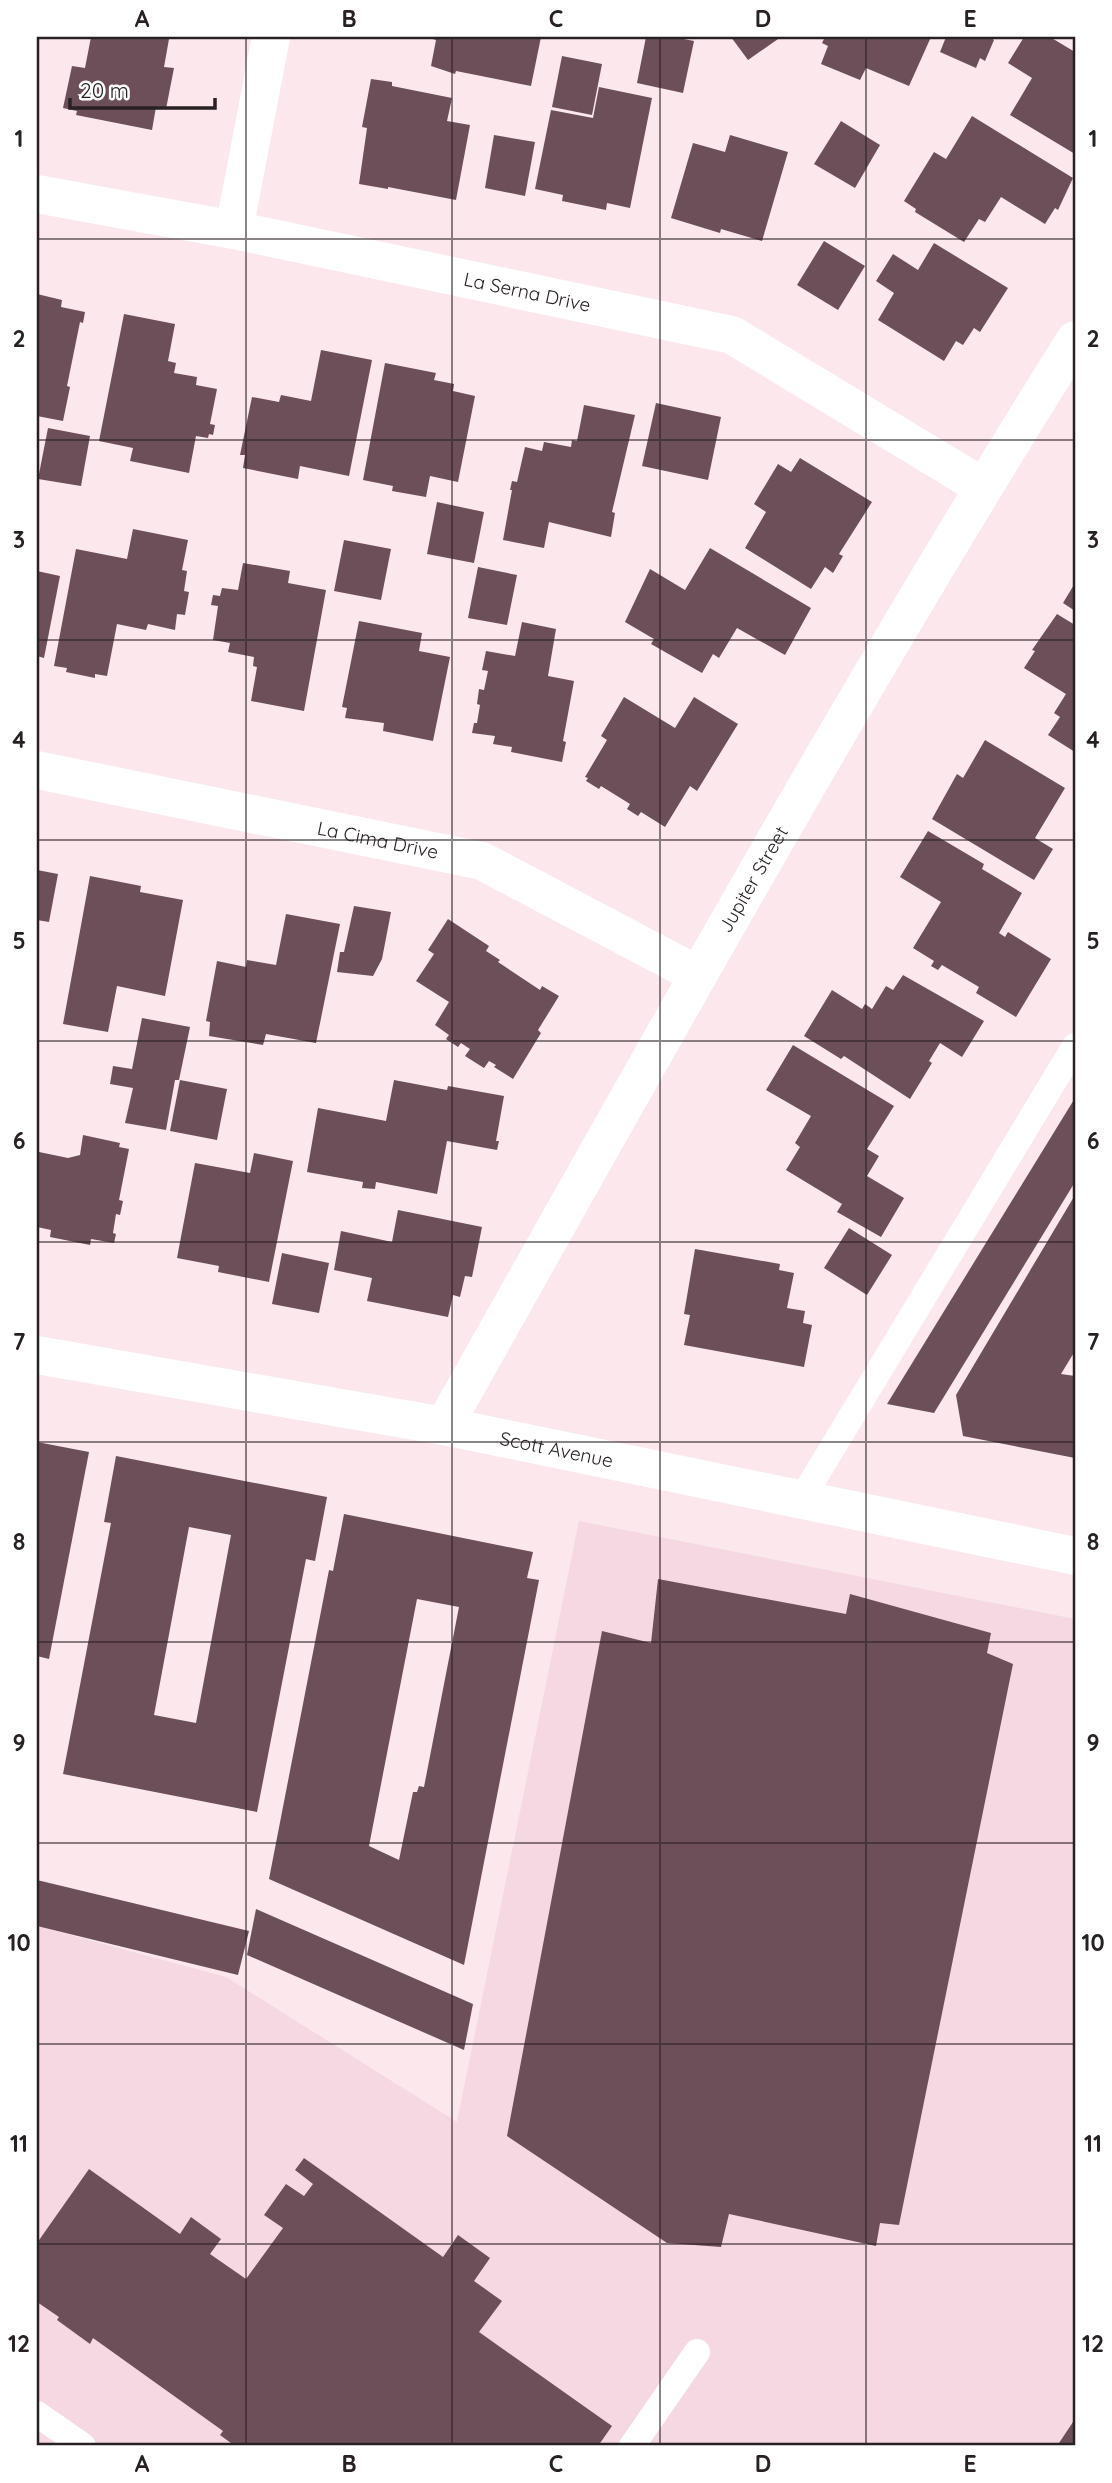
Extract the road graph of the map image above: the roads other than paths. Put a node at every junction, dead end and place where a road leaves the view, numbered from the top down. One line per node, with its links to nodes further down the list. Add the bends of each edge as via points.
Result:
1 (271, 37): 3 (street)
2 (37, 194): 3 (street, La Serna Drive)
3 (234, 230): 5 (street, La Serna Drive, via 732,335)
4 (1075, 340): 5 (street, Jupiter Street)
5 (983, 487): 7 (street, Jupiter Street)
6 (37, 770): 7 (street, La Cima Drive, via 482,861)
7 (698, 975): 10 (street, Jupiter Street)
8 (1075, 1046): 11 (lane)
9 (37, 1355): 10 (street, Scott Avenue)
10 (443, 1426): 11 (street, Scott Avenue)
11 (801, 1500): 12 (street, Scott Avenue)
12 (1075, 1556)
13 (696, 2353): 16 (lane)
14 (37, 2414): 15 (lane)
15 (83, 2446)
16 (632, 2446)

